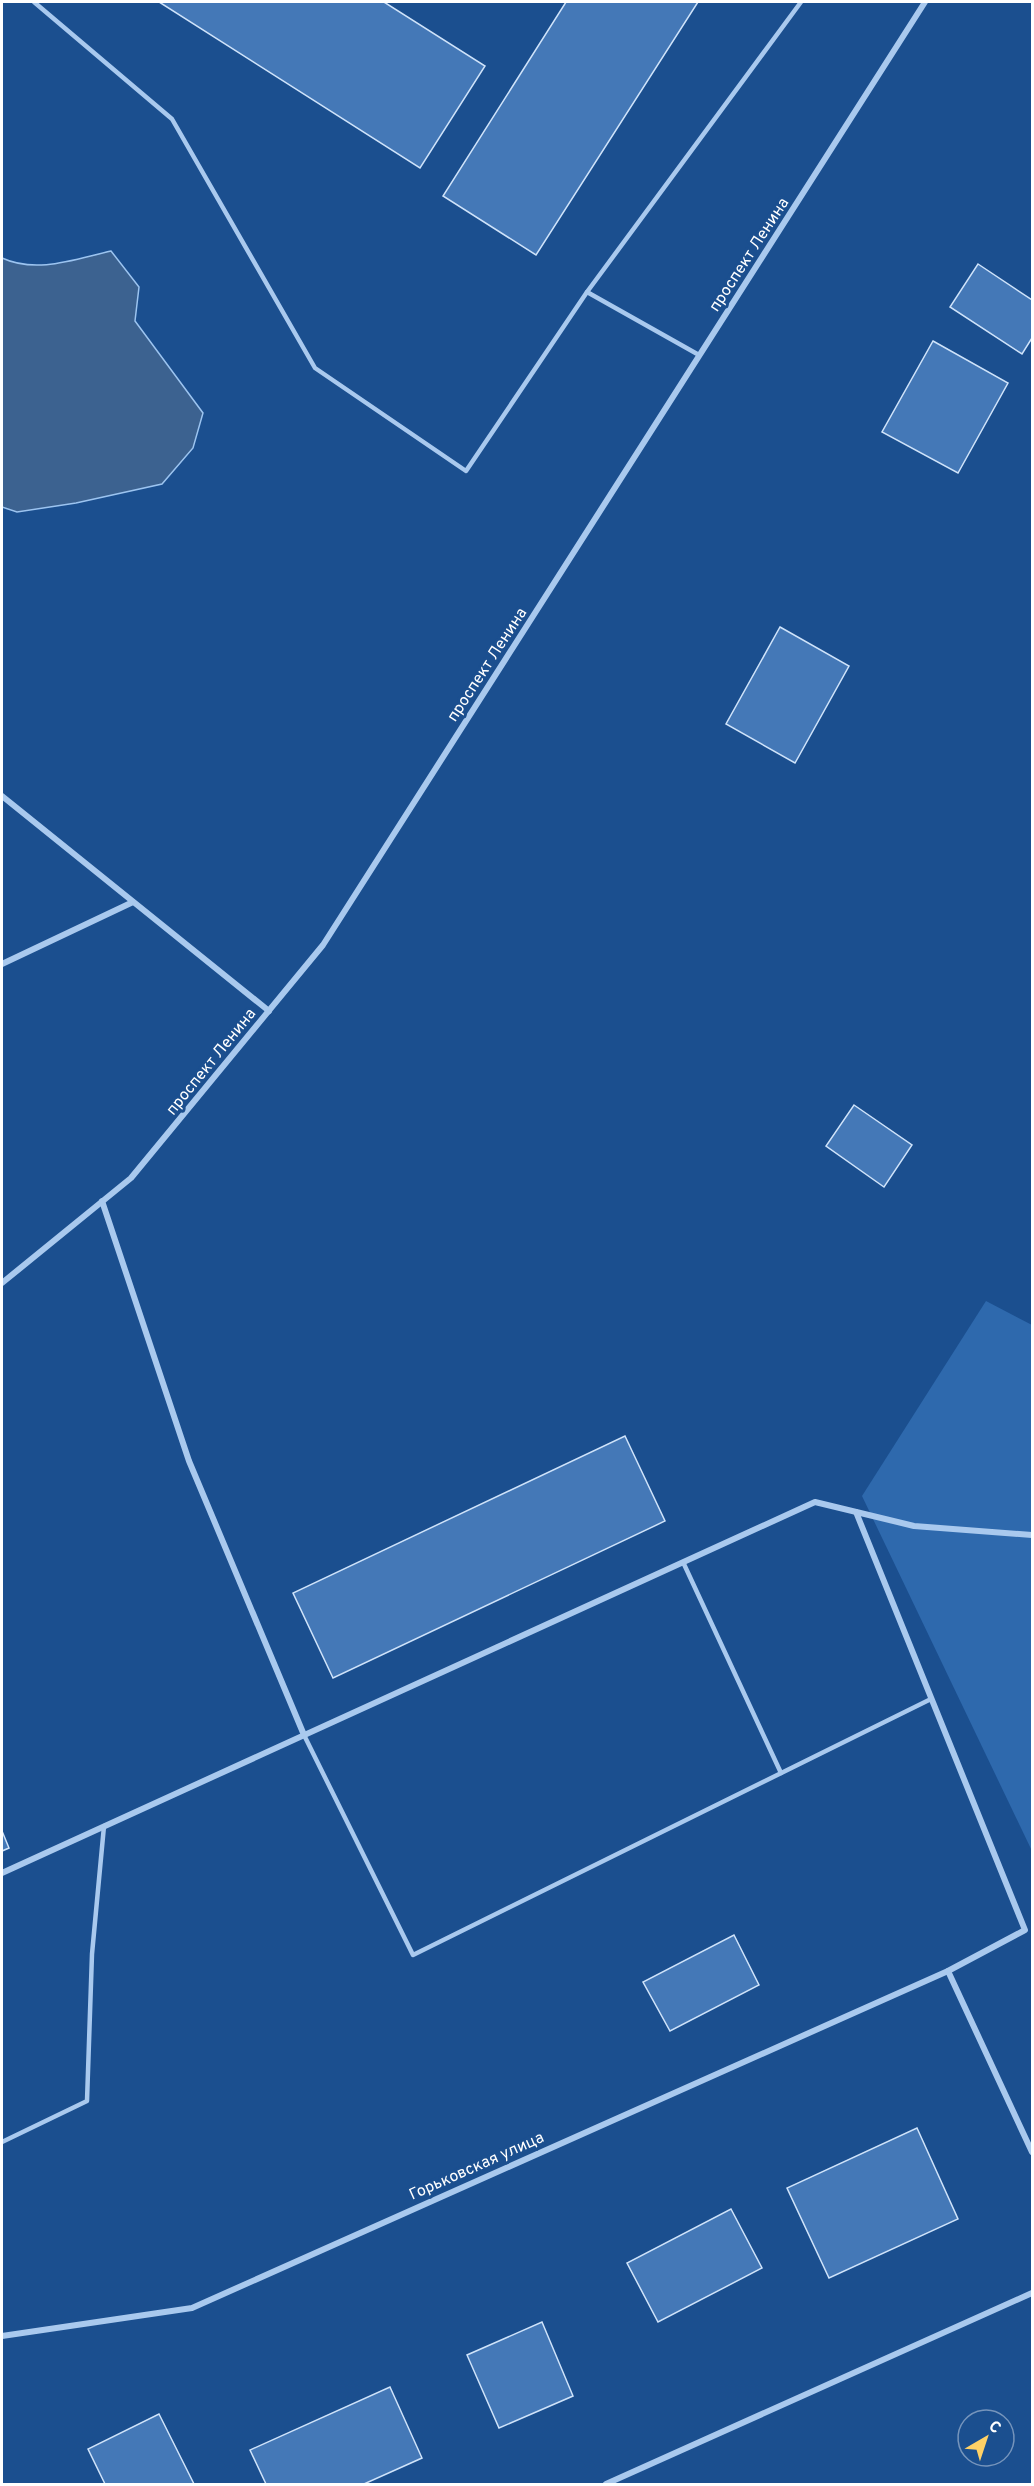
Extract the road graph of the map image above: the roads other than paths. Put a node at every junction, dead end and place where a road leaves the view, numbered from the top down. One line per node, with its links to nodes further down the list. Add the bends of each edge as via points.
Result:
1 (34, 2): 4 (lane, via 172,119 315,368 466,471)
2 (801, 2): 4 (lane)
3 (925, 2): 5 (street, проспект Ленина)
4 (587, 292): 5 (lane)
5 (699, 355): 9 (street, проспект Ленина, via 323,945)
6 (2, 796): 7 (street)
7 (133, 902): 8 (street); 9 (street)
8 (2, 964)
9 (269, 1011): 10 (street, проспект Ленина, via 131,1178)
10 (102, 1201): 11 (street, проспект Ленина); 16 (street, via 189,1461)
11 (2, 1284)
12 (856, 1512): 13 (street, via 914,1526); 14 (street, via 815,1502); 15 (street)
13 (1032, 1535)
14 (683, 1562): 16 (street); 17 (lane)
15 (931, 1699): 17 (lane); 20 (street, Горьковская улица, via 1025,1930)
16 (304, 1735): 17 (lane, via 413,1954); 18 (street)
17 (781, 1773)
18 (104, 1826): 19 (street); 21 (lane, via 92,1954 87,2100)
19 (2, 1873)
20 (948, 1971): 22 (street); 24 (street, Горьковская улица, via 192,2308)
21 (2, 2142)
22 (1032, 2152)
23 (1032, 2293): 25 (street)
24 (2, 2336)
25 (606, 2484)

